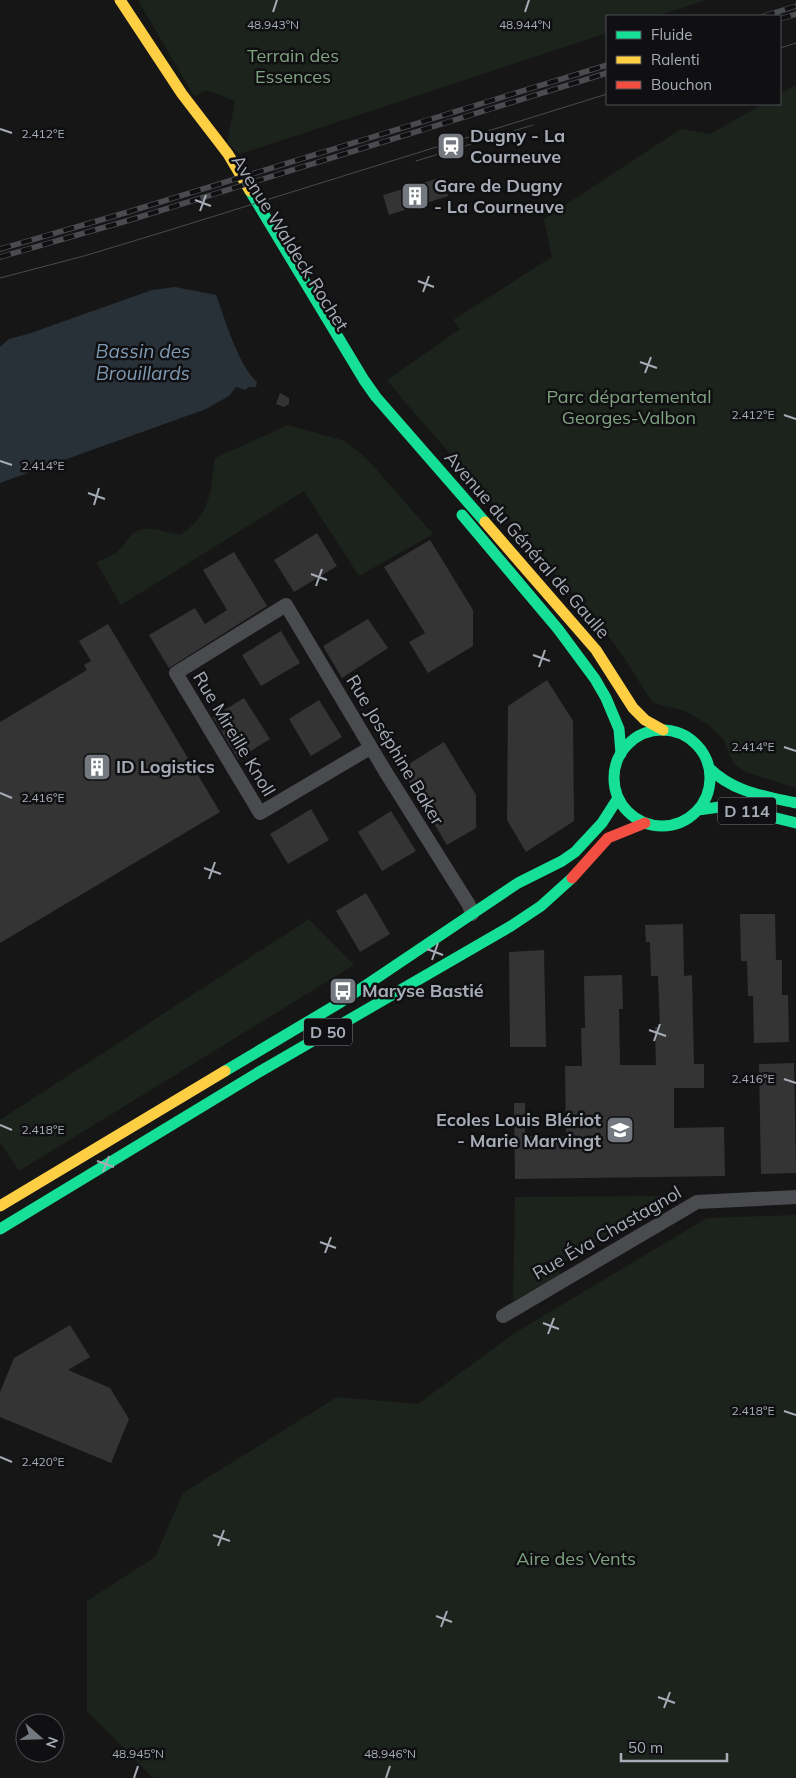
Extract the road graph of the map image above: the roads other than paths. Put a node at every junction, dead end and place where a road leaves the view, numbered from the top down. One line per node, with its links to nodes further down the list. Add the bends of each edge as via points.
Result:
1 (120, 0): 2 (main road, Avenue Waldeck Rochet, via 223,157)
2 (276, 245): 3 (main road, Avenue Waldeck Rochet); 4 (main road, Avenue Waldeck Rochet, via 348,370)
3 (364, 380): 8 (main road, Avenue du Général de Gaulle, via 596,650 633,708 645,720)
4 (374, 407): 5 (main road, Avenue du Général de Gaulle)
5 (437, 484)
6 (453, 504): 10 (main road, Avenue du Général de Gaulle, via 595,679 619,729)
7 (176, 673): 9 (street, Rue Mireille Knoll, via 260,813); 9 (street, Rue Joséphine Baker, via 286,605)
8 (663, 730): 10 (main road, via 647,733 632,741); 11 (main road, via 676,732 693,741 705,756)
9 (370, 748): 17 (street, Rue Joséphine Baker)
10 (621, 754): 12 (main road, via 614,780)
11 (709, 768): 13 (main road, D 114, via 734,788); 14 (main road, via 709,790)
12 (618, 798): 16 (main road, via 625,809); 17 (main road, D 50, via 602,823 575,852 518,883)
13 (796, 803)
14 (698, 810): 15 (main road, D 114, via 727,806); 16 (main road, via 679,824)
15 (796, 823)
16 (645, 824): 20 (main road, D 50, via 608,838 541,906 511,926 259,1072)
17 (472, 914): 19 (main road, D 50, via 341,1002)
18 (796, 1196): 21 (street, Rue Éva Chastagnol, via 698,1202)
19 (0, 1206)
20 (0, 1229)
21 (502, 1316)

